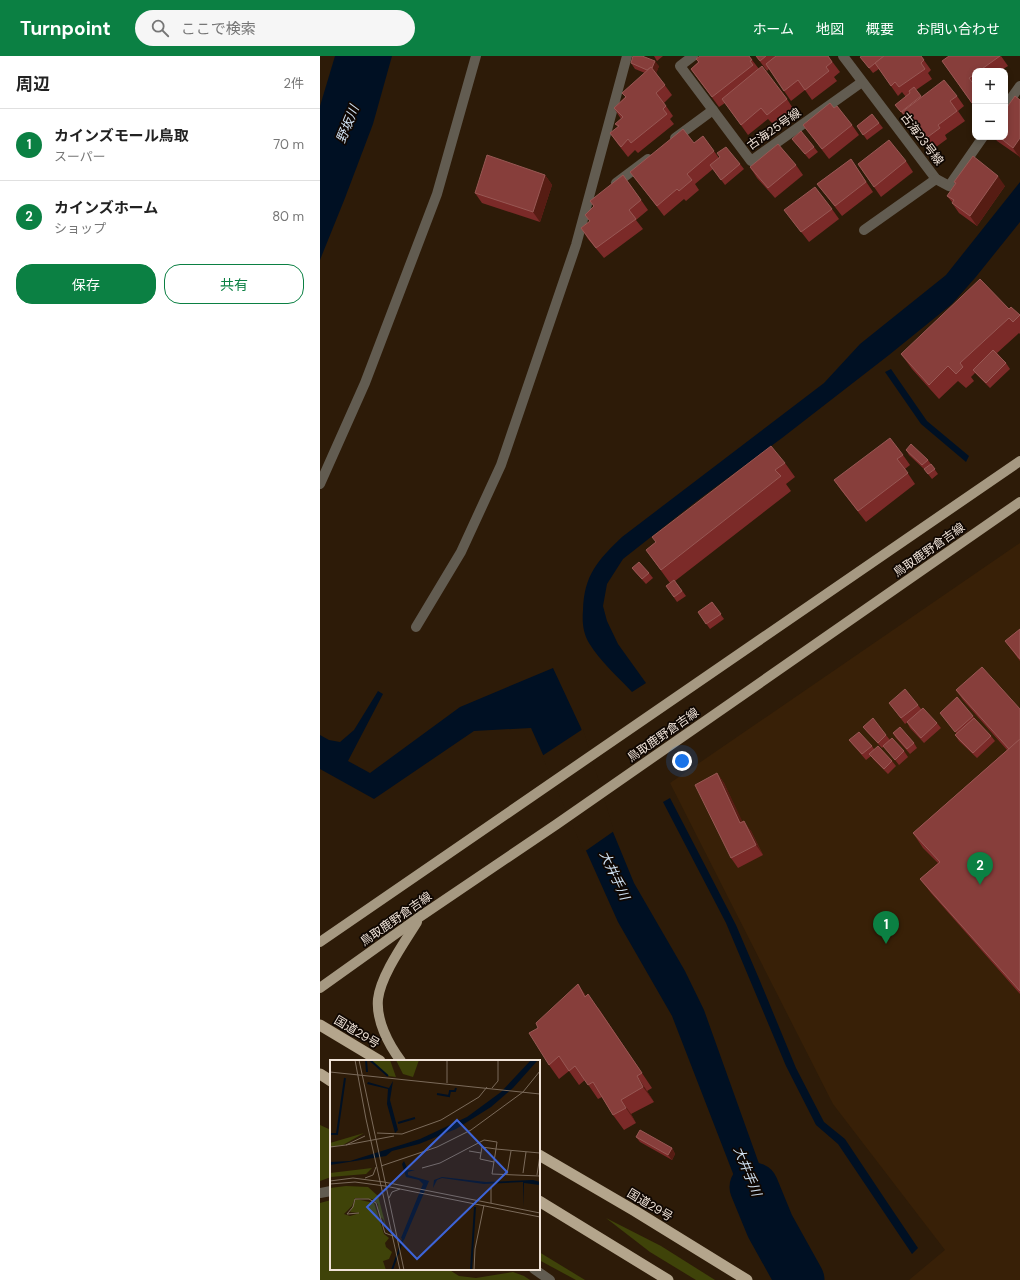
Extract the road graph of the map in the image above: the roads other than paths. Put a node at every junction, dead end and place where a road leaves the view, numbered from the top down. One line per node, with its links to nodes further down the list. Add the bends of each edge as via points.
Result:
1 (476, 56): 14 (street, via 437,194 365,383)
2 (627, 56): 16 (street, via 576,245 501,465 461,552)
3 (693, 56): 8 (street, 古海25号線, via 680,66)
4 (843, 56): 5 (street, 古海23号線)
5 (862, 82): 8 (street, 古海25号線, via 752,161); 10 (street, 古海23号線)
6 (1020, 86): 7 (street)
7 (1007, 104)
8 (713, 110): 11 (street)
9 (982, 140): 10 (street, 古海23号線, via 949,186)
10 (936, 179): 12 (street)
11 (616, 182)
12 (864, 230)
13 (1020, 461): 18 (main road, 鳥取鹿野倉吉線)
14 (320, 484)
15 (1020, 502): 17 (main road, 鳥取鹿野倉吉線)
16 (416, 627)
17 (418, 918): 19 (main road, 鳥取鹿野倉吉線); 22 (main road, via 384,978 378,998 384,1032)
18 (320, 942)
19 (320, 988)
20 (320, 1025): 21 (highway, 国道29号)
21 (378, 1060)
22 (400, 1060)
23 (320, 1074): 24 (highway)
24 (330, 1080)
25 (540, 1156): 32 (highway, 国道29号)
26 (330, 1191): 27 (street)
27 (320, 1193)
28 (540, 1202): 31 (highway)
29 (535, 1270): 30 (street)
30 (550, 1280)
31 (668, 1280)
32 (747, 1280)

